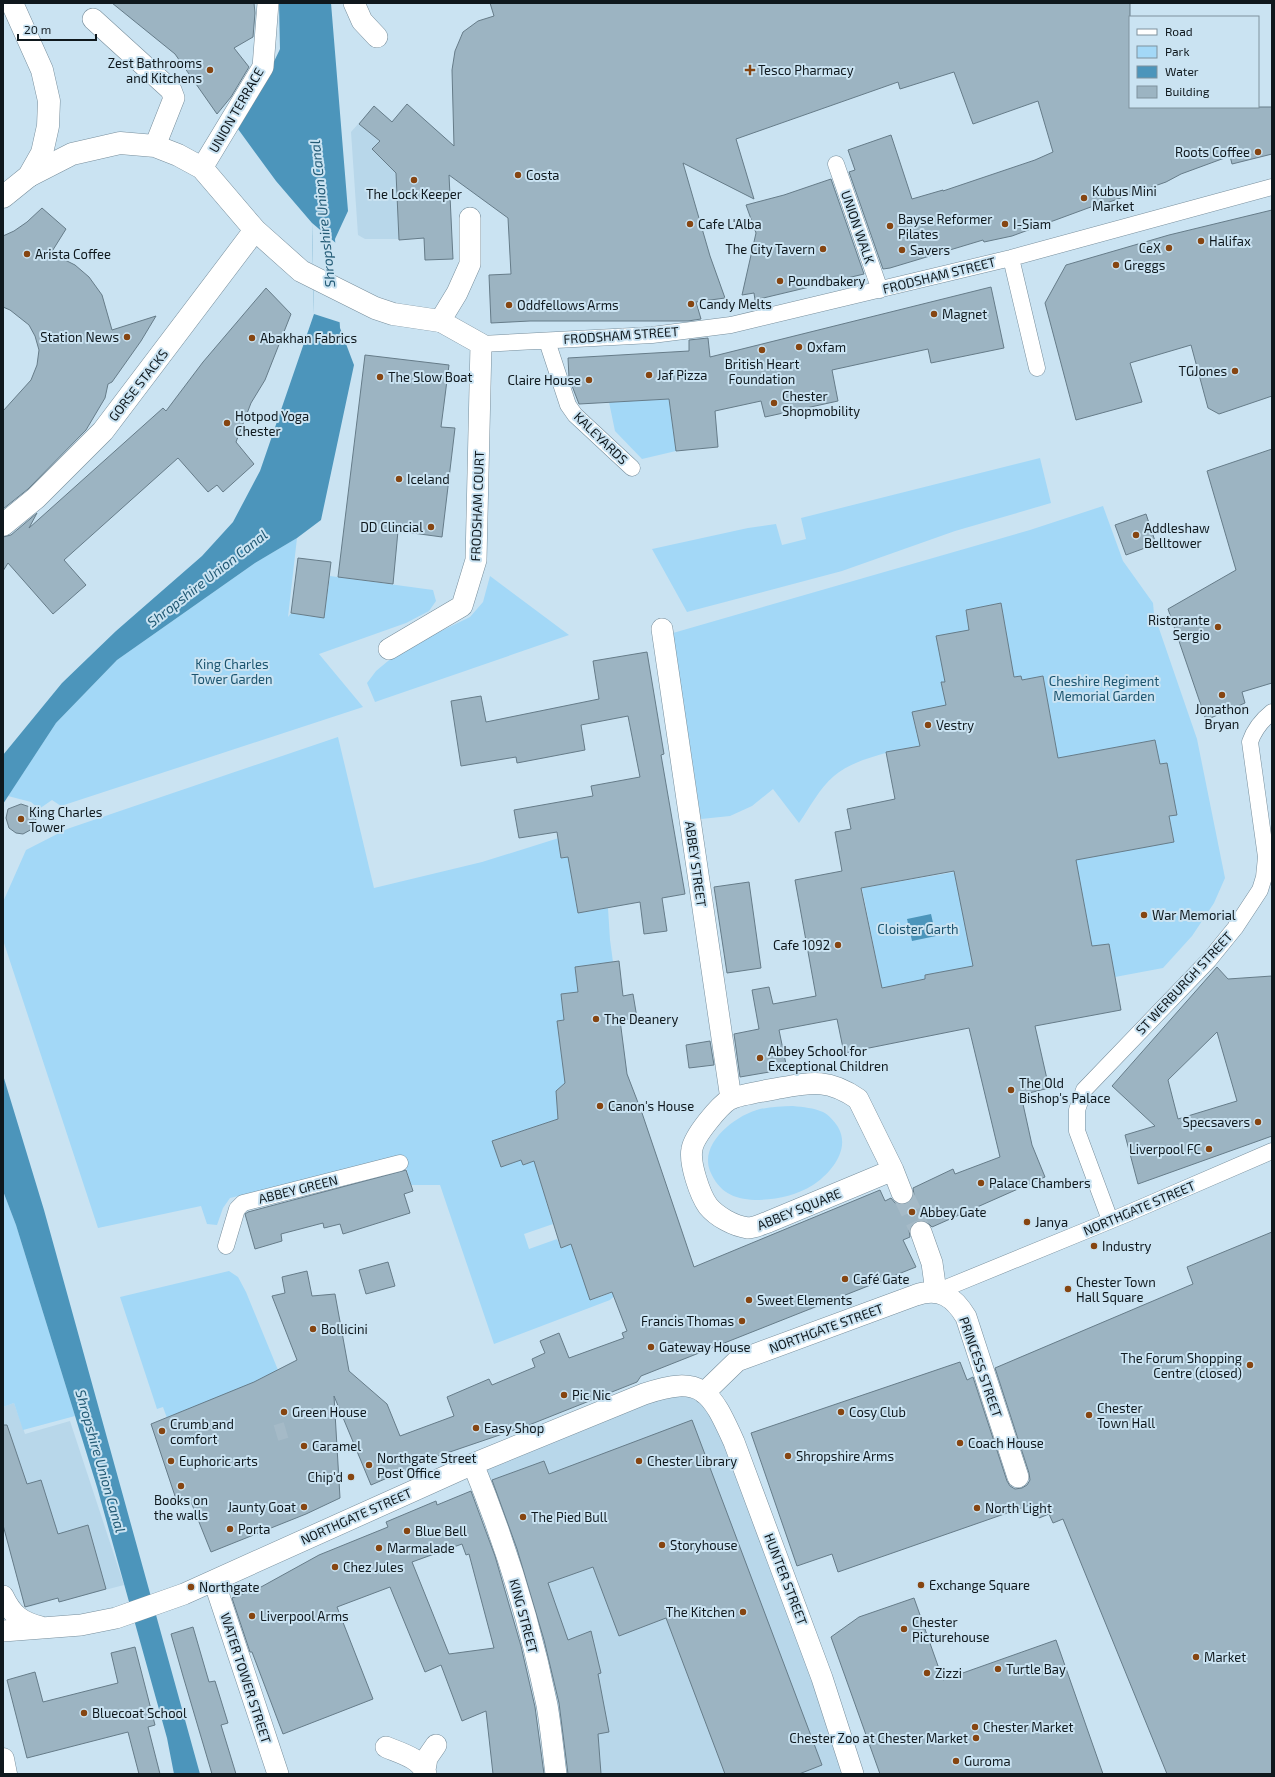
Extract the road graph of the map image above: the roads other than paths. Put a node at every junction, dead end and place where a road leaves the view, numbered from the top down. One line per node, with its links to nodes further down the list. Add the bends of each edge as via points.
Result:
1 (12, 3): 9 (main road, via 42,70 49,101 48,126 42,153)
2 (268, 3): 8 (street, UNION TERRACE, via 263,67)
3 (354, 3): 5 (street, via 362,21)
4 (93, 18): 6 (street, via 171,90 174,98)
5 (377, 37)
6 (155, 146): 8 (main road); 9 (main road, via 120,143 72,154)
7 (836, 164): 15 (street, UNION WALK)
8 (202, 168): 13 (main road)
9 (29, 176): 11 (main road)
10 (1272, 187): 14 (street, FRODSHAM STREET)
11 (3, 197)
12 (470, 218): 16 (street, via 470,264 457,293)
13 (255, 230): 16 (main road, via 301,271 375,308 393,314); 21 (main road, GORSE STACKS, via 103,431 36,498)
14 (1011, 258): 15 (street, FRODSHAM STREET); 19 (street, FRODSHAM STREET)
15 (880, 290): 17 (street, FRODSHAM STREET, via 731,325 652,335)
16 (440, 321): 18 (street)
17 (547, 341): 18 (street, FRODSHAM STREET); 20 (street, KALEYARDS, via 568,405)
18 (481, 344): 23 (street, FRODSHAM COURT, via 476,560 462,606)
19 (1037, 368)
20 (632, 468)
21 (3, 525)
22 (662, 629): 25 (street, ABBEY STREET)
23 (389, 649)
24 (1272, 712): 30 (street, ST WERBURGH STREET, via 1261,723 1250,742 1266,857 1260,890 1209,960 1084,1090 1077,1110 1077,1132)
25 (731, 1099): 28 (street, via 807,1083 836,1086 858,1099); 28 (street, ABBEY SQUARE, via 711,1118 692,1148 692,1162 698,1185 708,1206 730,1222 749,1228 756,1226)
26 (1272, 1151): 30 (street, NORTHGATE STREET)
27 (400, 1163): 32 (street, ABBEY GREEN, via 243,1203 236,1209)
28 (893, 1170): 29 (street)
29 (902, 1193)
30 (1110, 1220): 33 (street, NORTHGATE STREET)
31 (921, 1232): 33 (street, via 932,1262)
32 (226, 1246)
33 (936, 1292): 34 (street, NORTHGATE STREET, via 926,1292 737,1361); 36 (street, PRINCESS STREET, via 958,1304 966,1317)
34 (704, 1393): 35 (street, NORTHGATE STREET, via 683,1385 665,1387); 48 (street, HUNTER STREET, via 720,1410 734,1442 820,1671)
35 (473, 1464): 37 (street, NORTHGATE STREET); 47 (street, KING STREET, via 504,1544 531,1637 547,1706)
36 (1018, 1477)
37 (214, 1581): 39 (street, NORTHGATE STREET, via 116,1618 82,1625); 46 (street, WATER TOWER STREET)
38 (3, 1596): 39 (street, via 9,1609 19,1618)
39 (44, 1628): 40 (street, NORTHGATE STREET)
40 (3, 1631)
41 (436, 1745): 44 (street, via 427,1758)
42 (386, 1747): 44 (street, via 413,1759)
43 (3, 1759): 45 (main road)
44 (425, 1772)
45 (6, 1774)
46 (278, 1774)
47 (556, 1774)
48 (853, 1774)

